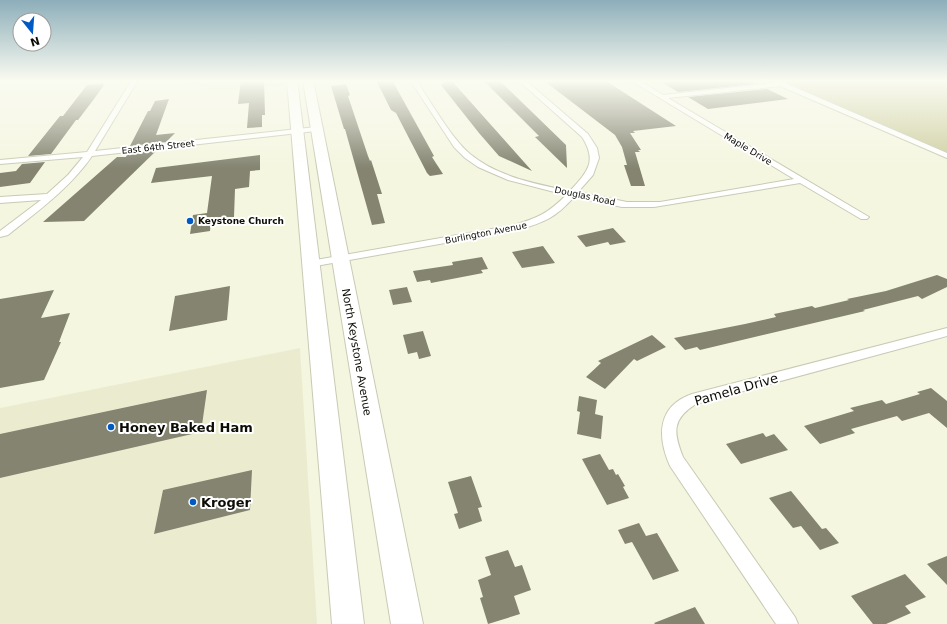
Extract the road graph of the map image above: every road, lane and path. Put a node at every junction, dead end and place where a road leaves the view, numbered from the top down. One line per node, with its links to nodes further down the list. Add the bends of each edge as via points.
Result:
1 (117, 109): 10 (street)
2 (294, 109): 9 (main road)
3 (313, 109): 8 (main road, North Keystone Avenue)
4 (433, 109): 14 (street, Douglas Road, via 457,145 486,168 512,179)
5 (555, 109): 14 (street, Burlington Avenue, via 588,139 593,148 595,158 592,168)
6 (682, 109): 13 (street, Maple Drive)
7 (838, 109): 11 (street)
8 (316, 129): 9 (street, East 64th Street); 19 (main road, North Keystone Avenue)
9 (296, 131): 10 (street, East 64th Street); 20 (main road)
10 (89, 154): 12 (street, East 64th Street); 15 (street)
11 (947, 156)
12 (0, 162)
13 (801, 180): 14 (street, Douglas Road, via 655,205 621,204); 17 (street, Maple Drive)
14 (572, 194): 19 (street, Burlington Avenue, via 550,215 523,226)
15 (50, 196): 16 (street); 18 (street, via 5,233)
16 (0, 200)
17 (864, 217)
18 (0, 234)
19 (340, 259): 20 (street, Burlington Avenue); 23 (main road, North Keystone Avenue)
20 (310, 264): 22 (main road)
21 (947, 332): 24 (street, Pamela Drive, via 692,400 676,412 669,430 670,445 676,461)
22 (348, 624)
23 (407, 624)
24 (788, 624)

